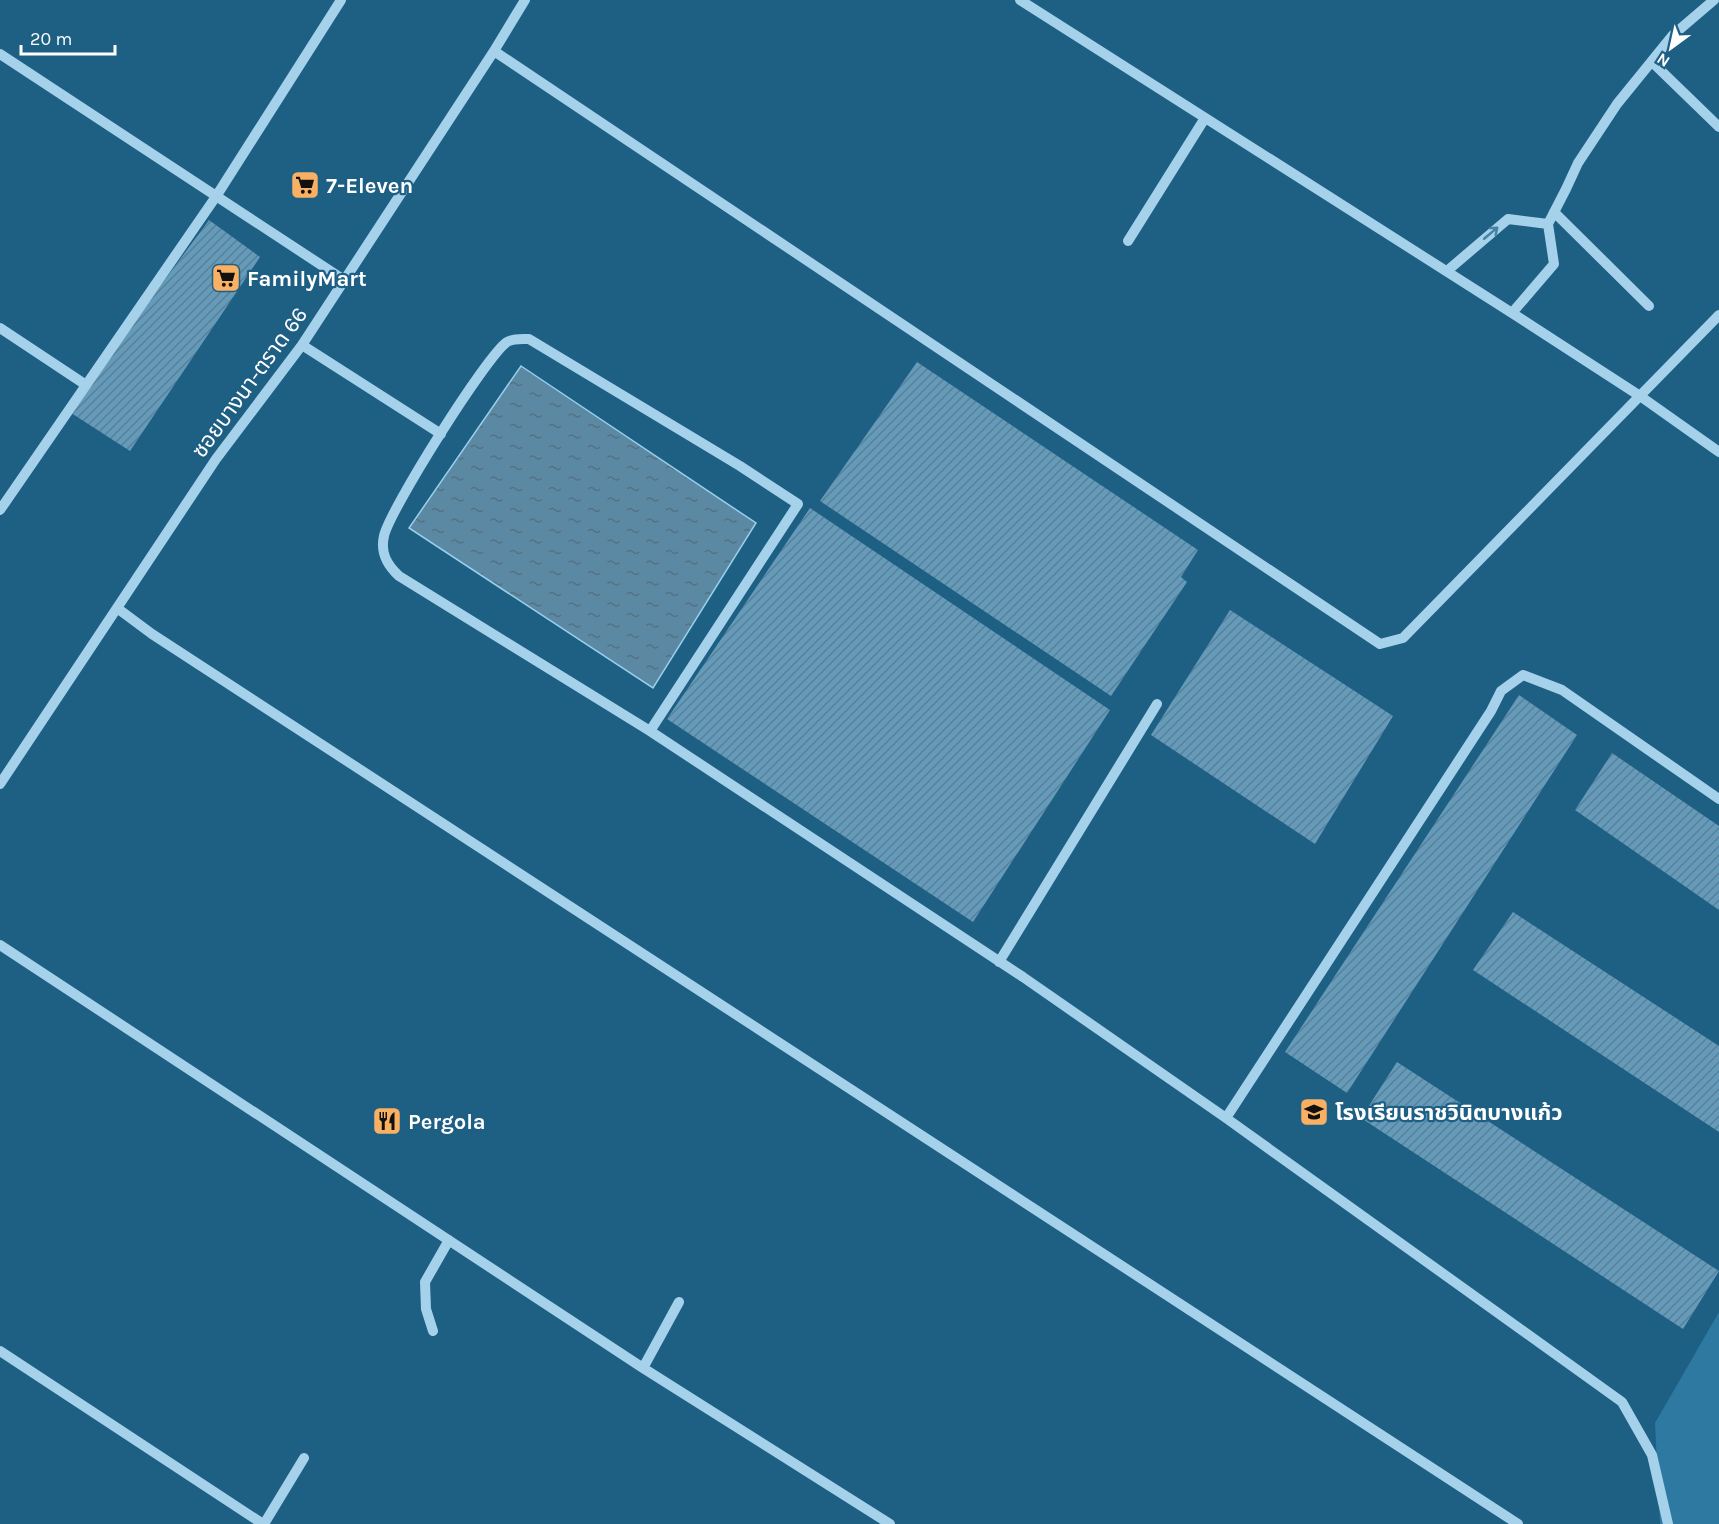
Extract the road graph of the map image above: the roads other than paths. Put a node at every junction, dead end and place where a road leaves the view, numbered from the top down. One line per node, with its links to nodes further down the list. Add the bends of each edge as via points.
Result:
1 (341, 0): 10 (street)
2 (525, 0): 5 (street, ซอยบางนา-ตราด 66)
3 (1020, 0): 8 (street)
4 (1714, 0): 7 (street, via 1673,35)
5 (494, 51): 15 (street, ซอยบางนา-ตราด 66); 22 (street, via 1380,644 1403,638)
6 (0, 54): 10 (street)
7 (1652, 62): 9 (street); 11 (street, via 1617,104 1578,163)
8 (1205, 118): 13 (street); 14 (street)
9 (1719, 127)
10 (217, 195): 15 (street); 21 (street)
11 (1554, 212): 12 (street); 16 (street)
12 (1548, 224): 14 (street, one-way to 12, via 1508,219); 17 (street, via 1554,264)
13 (1128, 241)
14 (1447, 271): 17 (street)
15 (344, 280): 20 (street, ซอยบางนา-ตราด 66)
16 (1649, 306)
17 (1512, 313): 22 (street)
18 (1719, 315): 22 (street)
19 (0, 328): 21 (street)
20 (302, 345): 23 (street); 26 (street, ซอยบางนา-ตราด 66, via 216,459)
21 (86, 385): 25 (street)
22 (1640, 396): 24 (street)
23 (441, 434): 28 (street, via 391,515 384,536 387,564 399,576); 28 (street, via 491,358 506,343 529,339 798,504)
24 (1719, 452)
25 (0, 510)
26 (117, 608): 29 (street, ซอยบางนา-ตราด 66); 42 (street)
27 (1157, 704): 32 (street)
28 (650, 731): 32 (street)
29 (2, 776)
30 (1719, 799): 33 (street, via 1562,690 1523,675 1501,691)
31 (0, 945): 34 (street)
32 (999, 962): 33 (street)
33 (1226, 1118): 43 (street, via 1622,1402 1652,1455)
34 (449, 1240): 36 (street, via 425,1282 426,1309); 38 (street)
35 (679, 1302): 38 (street)
36 (433, 1331)
37 (0, 1351): 40 (street)
38 (643, 1368): 41 (street)
39 (304, 1458): 40 (street)
40 (264, 1524)
41 (890, 1524)
42 (1518, 1524)
43 (1668, 1524)

